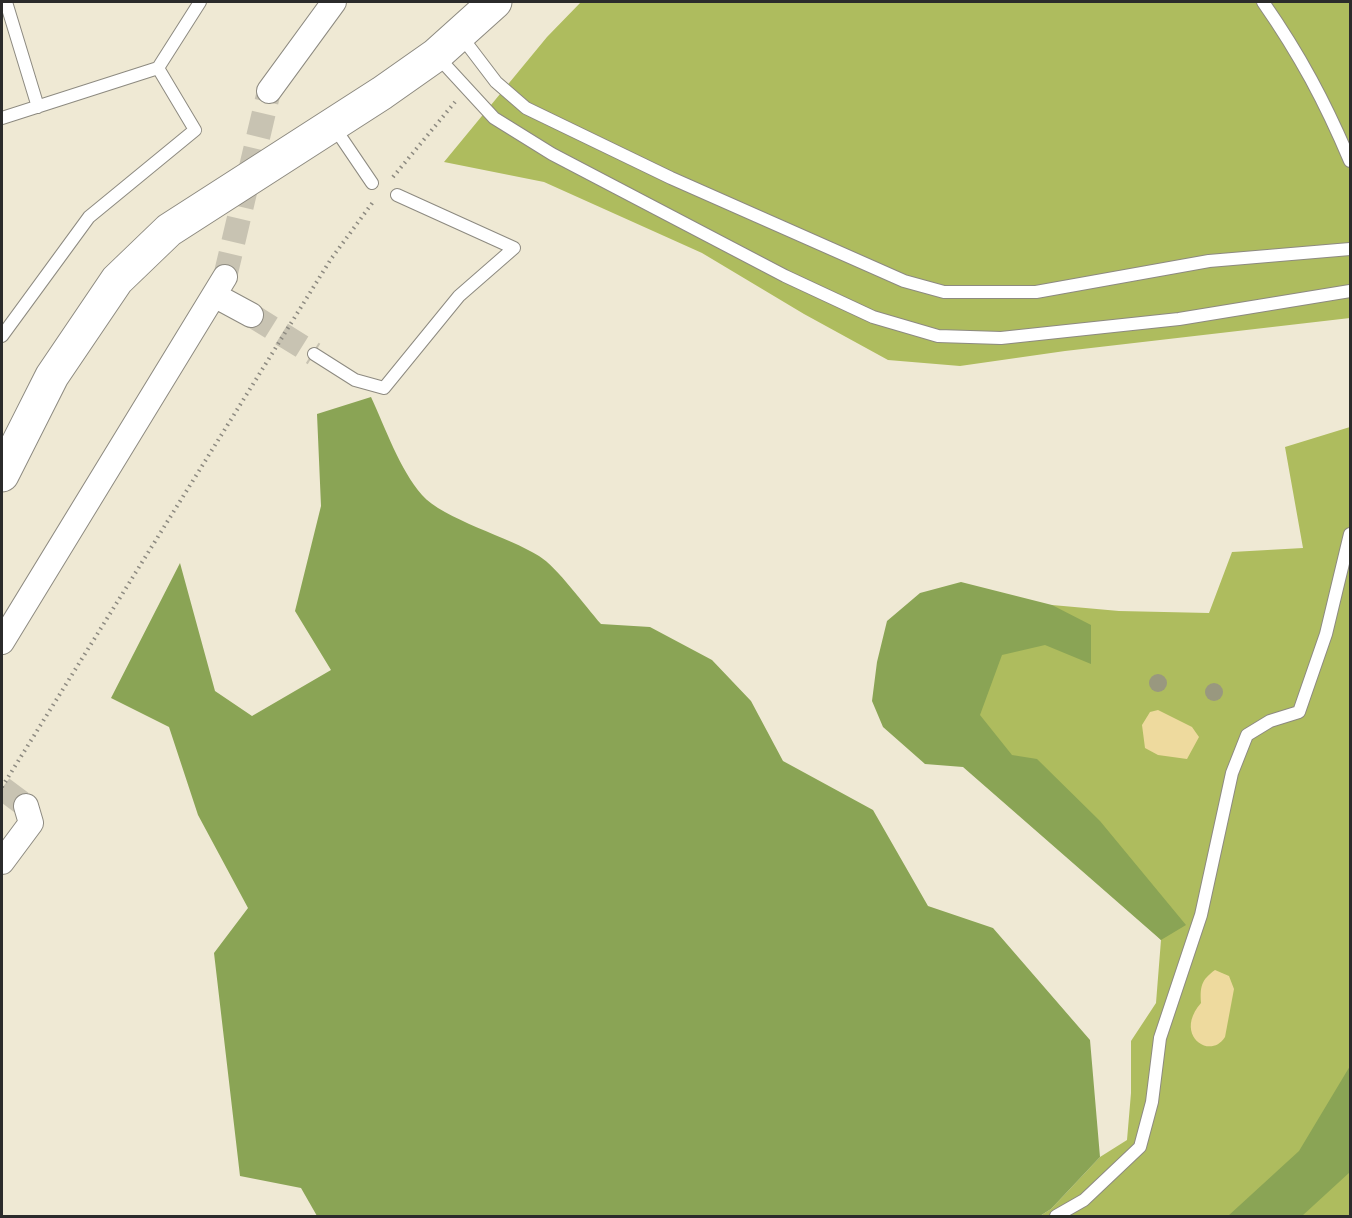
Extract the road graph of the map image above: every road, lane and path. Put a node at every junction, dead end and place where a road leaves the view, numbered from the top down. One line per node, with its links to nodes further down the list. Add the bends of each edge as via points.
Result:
1 (6, 2): 11 (lane)
2 (200, 2): 8 (lane)
3 (334, 2): 10 (street)
4 (495, 2): 6 (street)
5 (1263, 2): 14 (lane, via 1299,53 1325,101)
6 (460, 34): 7 (street); 19 (lane, via 496,82 526,108 904,281 944,292 1036,292 1209,261)
7 (436, 55): 9 (lane); 13 (street)
8 (158, 68): 11 (lane); 22 (lane, via 195,130 89,217)
9 (465, 90): 16 (path); 20 (lane, via 494,118 629,197 873,317 938,336 1002,338 1179,319)
10 (269, 91)
11 (38, 107): 12 (lane)
12 (2, 118)
13 (333, 125): 15 (lane); 24 (street, via 169,230 117,280 52,376)
14 (1350, 161)
15 (372, 183)
16 (388, 183)
17 (397, 195): 23 (lane, via 513,248 459,296 384,388 356,380)
18 (375, 200): 27 (path, via 330,259)
19 (1350, 249)
20 (1350, 291)
21 (251, 315): 26 (street, via 219,286)
22 (2, 336)
23 (314, 354)
24 (2, 475)
25 (1350, 534): 30 (lane, via 1326,634 1299,712 1270,721 1247,735 1232,773 1201,915 1160,1038 1152,1102 1140,1147 1084,1200)
26 (2, 642)
27 (2, 788)
28 (26, 806): 29 (street, via 32,823)
29 (2, 862)
30 (1056, 1216)

